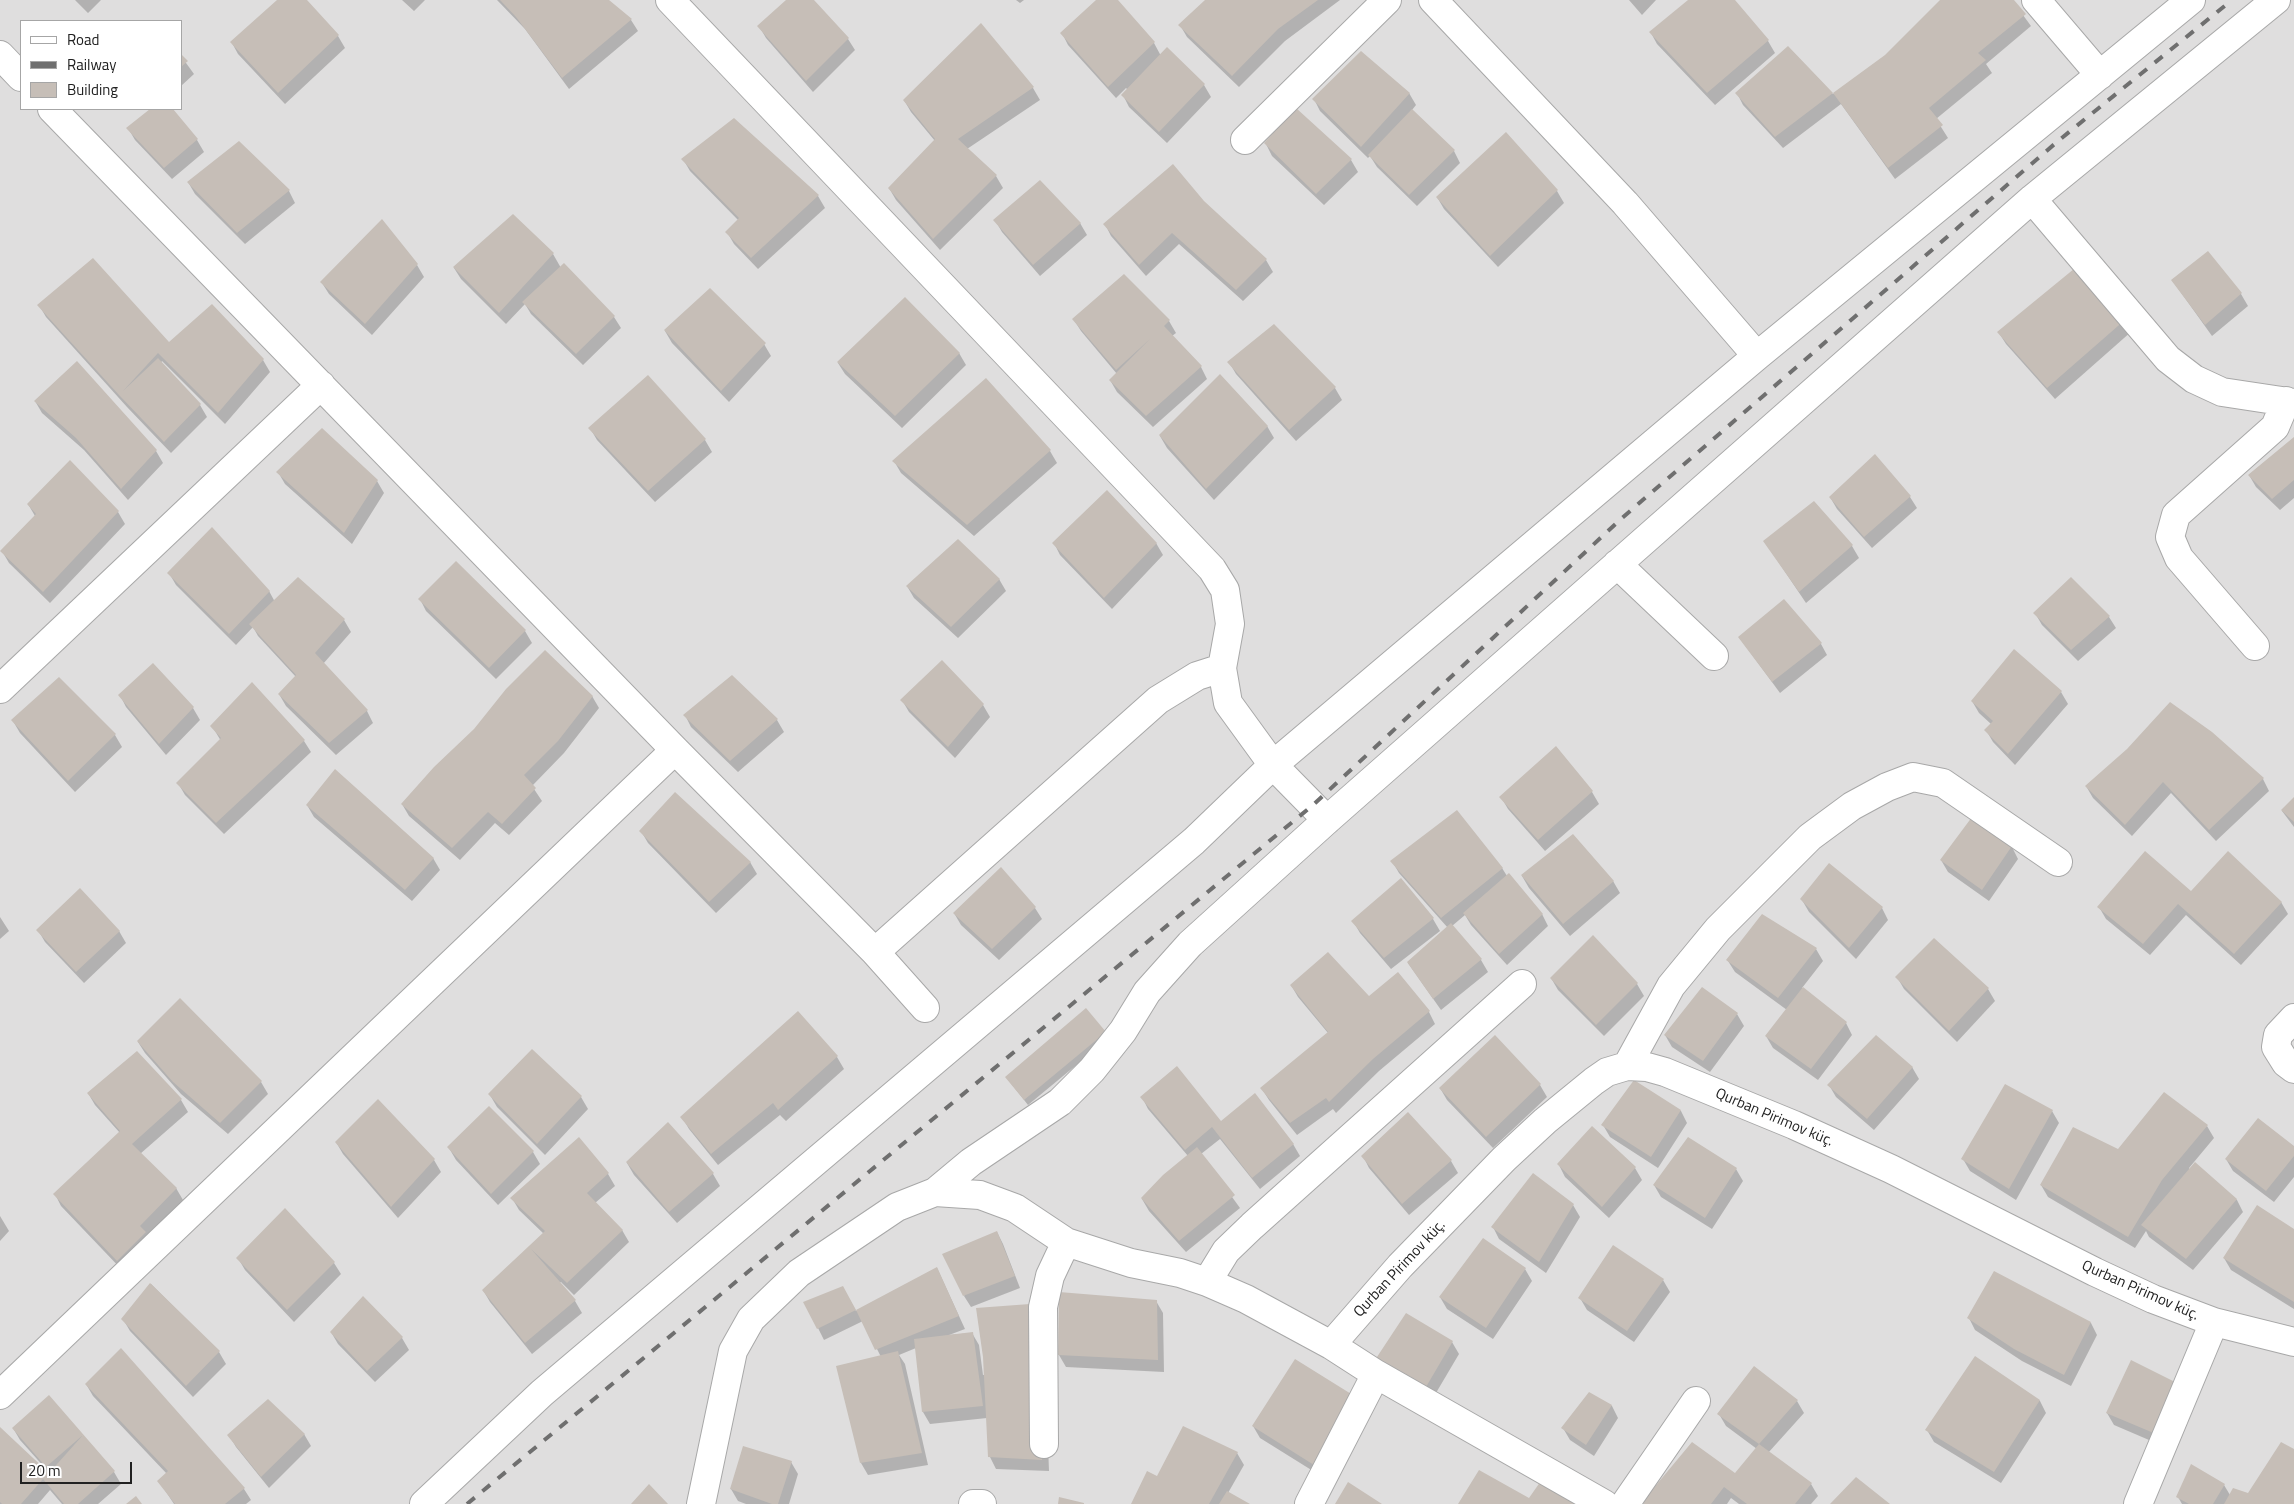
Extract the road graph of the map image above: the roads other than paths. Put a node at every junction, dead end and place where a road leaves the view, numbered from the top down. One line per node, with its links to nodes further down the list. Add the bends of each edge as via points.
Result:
1 (670, 0): 19 (street, via 1212,569 1225,590 1230,624)
2 (1387, 0): 11 (street)
3 (1434, 0): 13 (street, via 1625,202)
4 (2036, 0): 8 (street)
5 (2191, 0): 8 (street)
6 (2276, 0): 12 (street)
7 (0, 55): 9 (street)
8 (2100, 75): 13 (street)
9 (20, 76)
10 (53, 110): 14 (street)
11 (1245, 140)
12 (2032, 199): 15 (street, via 2168,359 2194,379 2222,392); 16 (street)
13 (1757, 356): 22 (street)
14 (321, 385): 20 (street); 21 (street)
15 (2290, 402): 17 (street, via 2275,427 2176,515 2170,537 2179,558)
16 (1617, 564): 18 (street); 23 (street)
17 (2256, 646)
18 (1714, 656)
19 (1222, 668): 22 (street, via 1228,703); 25 (street, via 1196,676 1158,700)
20 (0, 688)
21 (675, 750): 25 (street); 38 (street)
22 (1273, 765): 23 (street); 41 (street, via 1194,841 542,1393)
23 (1327, 820): 31 (street, via 1190,944 1147,992 1123,1031 1092,1070 1060,1102 971,1162)
24 (2058, 862): 29 (street, via 1943,783 1913,778 1887,787 1852,806 1810,837 1718,929 1671,986)
25 (875, 952): 27 (street)
26 (1522, 984): 33 (street, via 1252,1226 1226,1251)
27 (925, 1008)
28 (2294, 1018): 30 (street, via 2278,1035 2276,1047)
29 (1627, 1066): 34 (street, Qurban Pirimov küç., via 1665,1072 1794,1125 1891,1169 2095,1272); 36 (street, Qurban Pirimov küç., via 1607,1072 1594,1081 1511,1153 1400,1266)
30 (2294, 1069)
31 (935, 1192): 32 (street, via 980,1195 1015,1208); 42 (street, via 897,1207 799,1273 751,1319 733,1351)
32 (1066, 1242): 33 (street); 40 (street, via 1050,1276 1044,1307)
33 (1207, 1282): 36 (street, via 1246,1299)
34 (2214, 1322): 35 (street, Qurban Pirimov küç.); 48 (street)
35 (2294, 1342)
36 (1331, 1345): 37 (street)
37 (1376, 1374): 45 (street); 46 (street)
38 (0, 1395)
39 (1696, 1401): 47 (street)
40 (1044, 1444)
41 (424, 1504)
42 (701, 1504)
43 (974, 1504): 44 (street)
44 (982, 1504)
45 (1309, 1504)
46 (1604, 1504)
47 (1625, 1504)
48 (2138, 1504)

